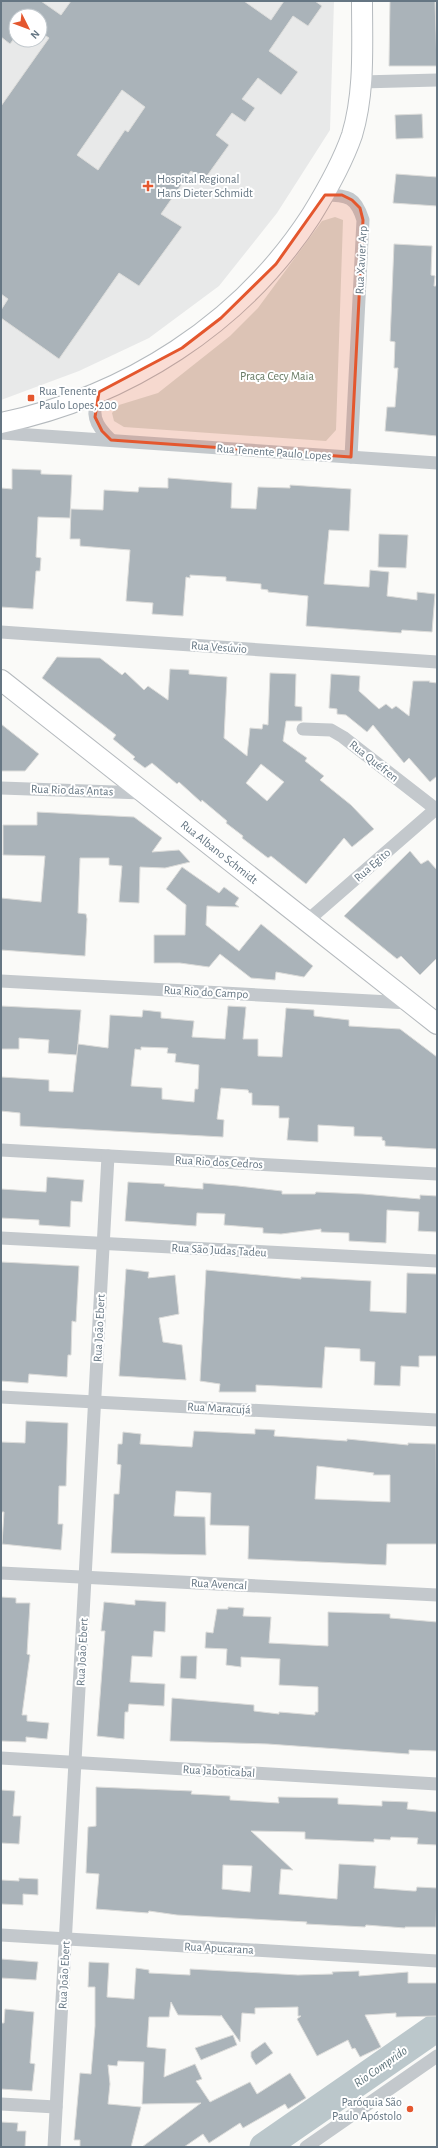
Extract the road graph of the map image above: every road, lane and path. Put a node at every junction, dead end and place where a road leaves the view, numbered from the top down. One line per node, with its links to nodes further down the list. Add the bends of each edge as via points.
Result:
1 (362, 1): 3 (main road)
2 (437, 80): 3 (street)
3 (362, 82): 4 (main road, via 352,134)
4 (325, 194): 5 (main road, via 276,264 221,318 182,348); 9 (street, Rua Xavier Arp, via 342,194 352,200 360,208 363,220)
5 (99, 392): 6 (main road, via 44,412); 8 (street, via 94,405 95,417 102,431)
6 (1, 423)
7 (1, 433): 8 (street, Rua Tenente Paulo Lopes)
8 (112, 440): 9 (street, Rua Tenente Paulo Lopes)
9 (351, 457): 10 (street, Rua Tenente Paulo Lopes)
10 (437, 463)
11 (1, 632): 12 (street, Rua Vesúvio)
12 (437, 662)
13 (1, 680): 16 (main road, Rua Albano Schmidt)
14 (304, 729): 17 (street, Rua Quéfren, via 331,730 343,737)
15 (1, 788): 16 (street, Rua Rio das Antas)
16 (143, 793): 18 (main road, Rua Albano Schmidt)
17 (437, 809): 18 (street, Rua Egito)
18 (307, 921): 20 (main road, Rua Albano Schmidt)
19 (1, 981): 20 (street, Rua Rio do Campo)
20 (411, 1003): 21 (main road, Rua Albano Schmidt)
21 (437, 1024)
22 (1, 1150): 23 (street, Rua Rio dos Cedros)
23 (108, 1156): 24 (street, Rua Rio dos Cedros); 26 (street, Rua João Ebert)
24 (437, 1174)
25 (1, 1238): 26 (street, Rua São Judas Tadeu)
26 (103, 1244): 27 (street, Rua São Judas Tadeu); 29 (street, Rua João Ebert)
27 (437, 1261)
28 (1, 1397): 29 (street, Rua Maracujá)
29 (95, 1402): 30 (street, Rua Maracujá); 32 (street, Rua João Ebert)
30 (437, 1420)
31 (1, 1573): 32 (street, Rua Avencal)
32 (86, 1577): 33 (street, Rua Avencal); 35 (street, Rua João Ebert)
33 (437, 1595)
34 (1, 1758): 35 (street, Rua Jaboticabal)
35 (76, 1763): 36 (street, Rua Jaboticabal); 38 (street, Rua João Ebert)
36 (437, 1784)
37 (1, 1935): 38 (street, Rua Apucarana)
38 (66, 1939): 39 (street, Rua Apucarana); 42 (street, Rua João Ebert)
39 (437, 1961)
40 (437, 2056): 44 (street)
41 (1, 2104): 42 (street)
42 (56, 2107): 43 (street, Rua João Ebert)
43 (54, 2147)
44 (306, 2147)

